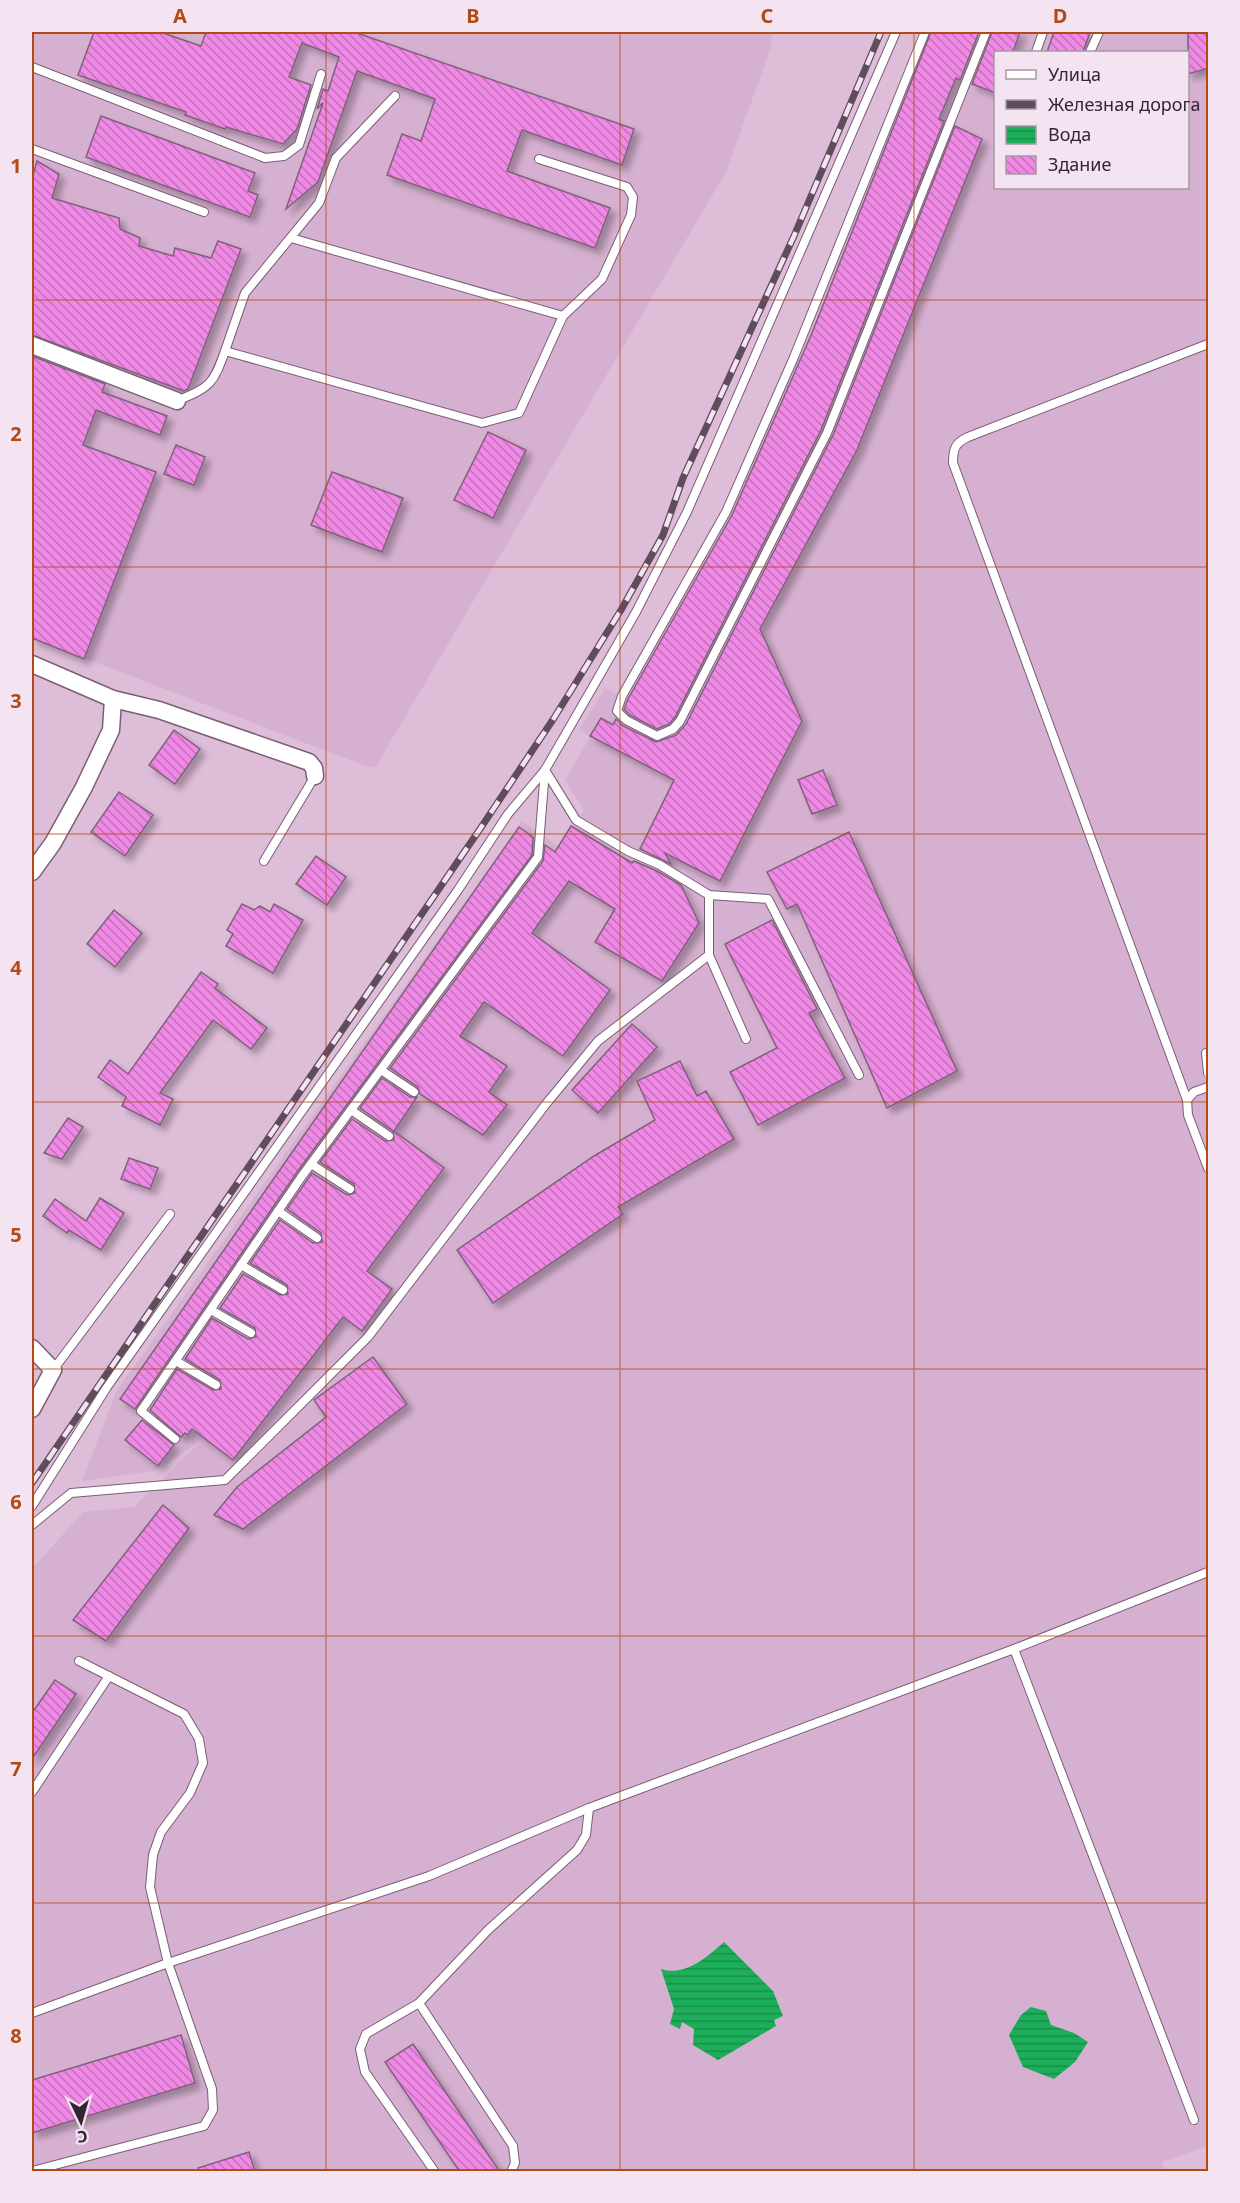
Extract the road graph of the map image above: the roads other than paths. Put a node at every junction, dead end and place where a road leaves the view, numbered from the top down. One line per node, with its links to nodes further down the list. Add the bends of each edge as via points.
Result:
1 (896, 32): 22 (lane, via 687,512 626,631)
2 (925, 32): 3 (lane, via 794,357 726,512 622,696 617,711 657,736 680,721 827,433)
3 (986, 32)
4 (1044, 32): 6 (lane)
5 (1099, 32): 7 (lane)
6 (1036, 51)
7 (1090, 51)
8 (32, 68): 9 (lane, via 265,158 284,156 299,144)
9 (321, 74)
10 (395, 96): 14 (lane, via 336,158 319,203)
11 (32, 149): 13 (lane)
12 (539, 159): 15 (lane, via 627,187 633,198 631,215 602,279)
13 (204, 212)
14 (291, 238): 15 (lane); 18 (lane, via 245,293)
15 (563, 316): 18 (lane, via 519,413 482,423)
16 (1209, 344): 35 (lane, via 968,436 957,443 953,452 953,464)
17 (32, 345): 19 (street)
18 (225, 351): 19 (lane, via 215,378)
19 (177, 401)
20 (32, 664): 21 (street)
21 (113, 699): 23 (street, via 159,710 309,762); 25 (street, via 111,730 53,843)
22 (545, 770): 26 (lane, via 576,820); 30 (lane, via 538,857); 54 (lane, via 508,814 107,1387)
23 (315, 776): 24 (lane)
24 (264, 861)
25 (32, 872)
26 (710, 895): 27 (lane); 32 (lane, via 768,899)
27 (708, 955): 28 (lane); 55 (lane, via 598,1041 368,1337 225,1480 71,1493)
28 (746, 1039)
29 (1209, 1053): 31 (lane)
30 (381, 1070): 34 (lane); 36 (lane)
31 (1209, 1073)
32 (858, 1075)
33 (1209, 1087): 35 (lane, via 1194,1092)
34 (414, 1092)
35 (1187, 1100): 39 (lane, via 1188,1115)
36 (351, 1110): 37 (lane); 38 (lane)
37 (389, 1136)
38 (311, 1164): 40 (lane); 41 (lane)
39 (1209, 1168)
40 (350, 1189)
41 (278, 1211): 43 (lane); 44 (lane)
42 (170, 1214): 50 (lane)
43 (317, 1238)
44 (241, 1265): 45 (lane); 46 (lane)
45 (283, 1290)
46 (211, 1310): 47 (lane); 49 (lane)
47 (251, 1333)
48 (32, 1348): 50 (street)
49 (176, 1361): 51 (lane); 53 (lane, via 141,1411)
50 (53, 1370): 52 (street)
51 (216, 1385)
52 (32, 1409)
53 (174, 1439)
54 (32, 1506)
55 (32, 1525)
56 (1209, 1572): 57 (lane)
57 (1014, 1649): 61 (lane); 65 (lane)
58 (79, 1661): 59 (lane)
59 (110, 1677): 60 (lane); 62 (lane, via 184,1714 200,1739 203,1763 190,1793 161,1832 153,1855 150,1887)
60 (32, 1792)
61 (589, 1808): 62 (lane, via 429,1876); 63 (lane, via 586,1835 577,1851 488,1930)
62 (168, 1963): 64 (lane); 66 (lane, via 212,2089 213,2110 204,2126)
63 (419, 2003): 67 (lane, via 366,2034 360,2049 366,2072); 68 (lane, via 513,2146)
64 (32, 2013)
65 (1194, 2120)
66 (32, 2171)
67 (435, 2172)
68 (511, 2172)

